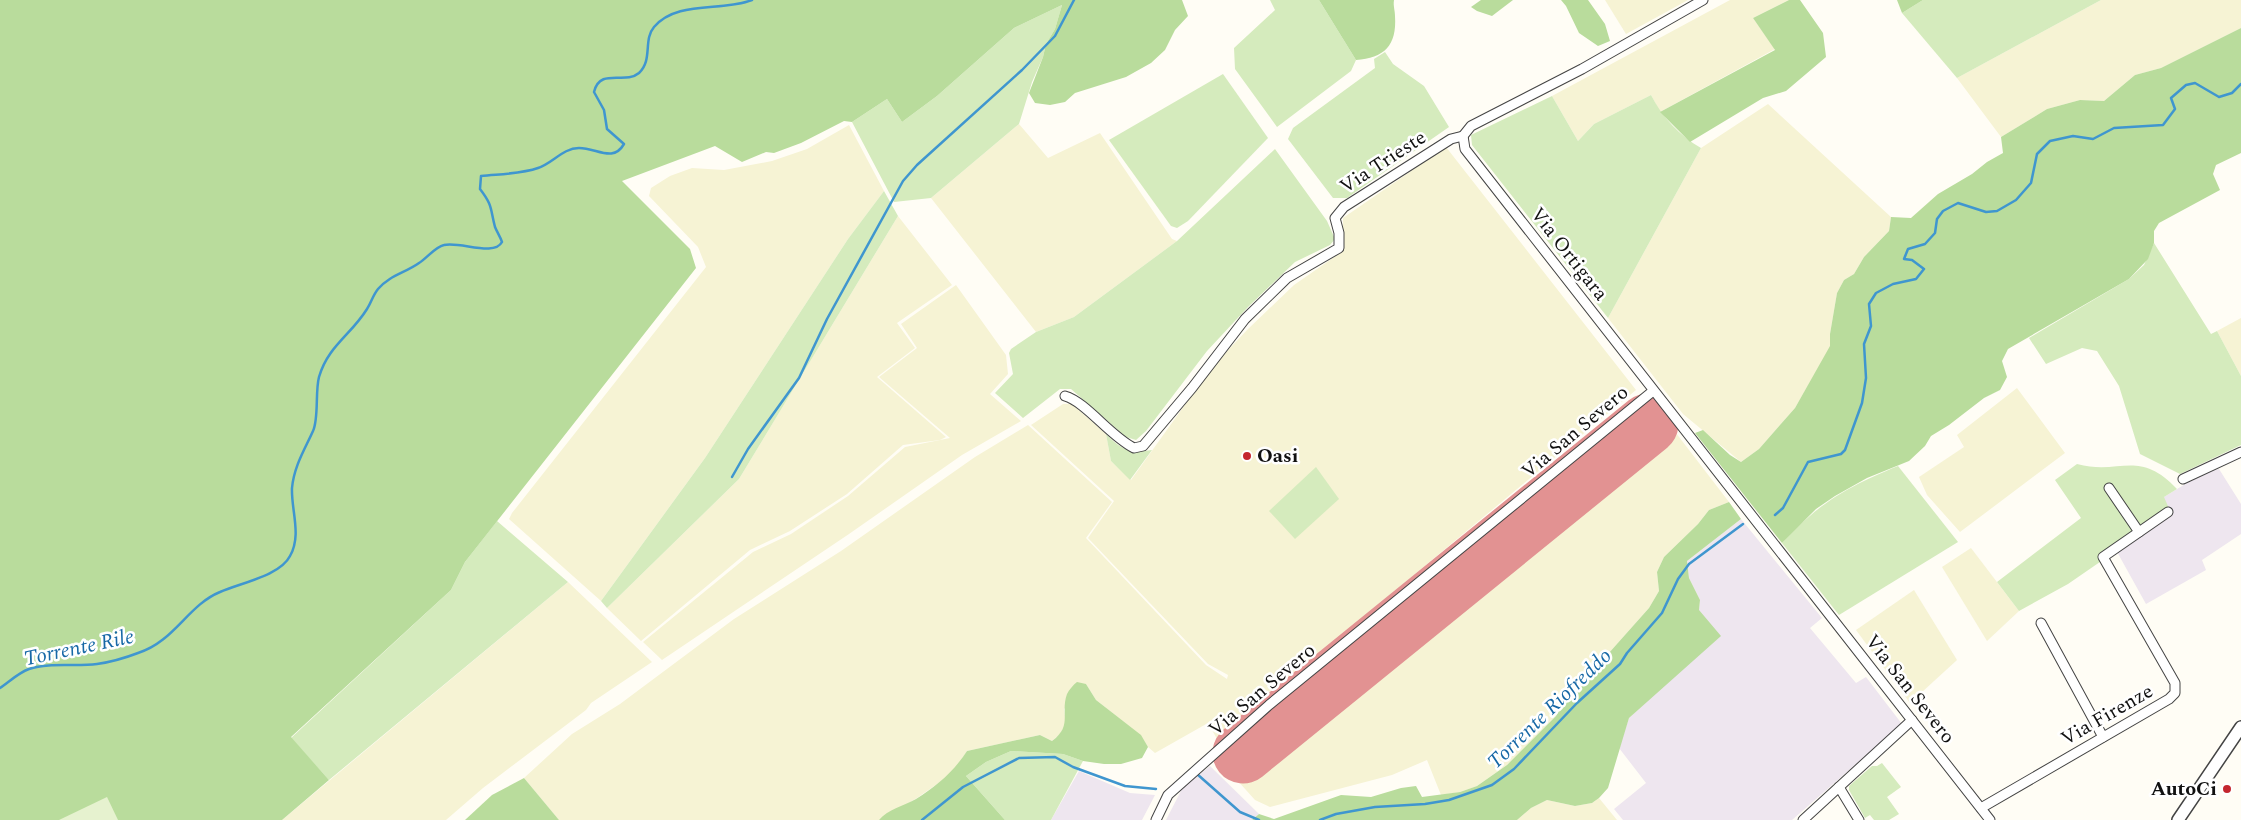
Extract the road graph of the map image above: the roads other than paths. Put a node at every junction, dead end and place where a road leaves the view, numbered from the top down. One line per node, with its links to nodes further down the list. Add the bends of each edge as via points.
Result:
1 (1703, 0): 2 (street, Via Trieste, via 1471,126)
2 (1463, 136): 3 (street, Via Ortigara, via 1465,149); 4 (street, Via Trieste, via 1451,139 1344,207 1335,218 1338,248 1287,278 1245,319 1143,446 1134,448 1124,443 1077,402)
3 (1653, 391): 11 (street, Via San Severo); 16 (street, Via San Severo, via 1269,705 1168,795)
4 (1065, 396)
5 (2241, 452): 6 (street)
6 (2183, 479)
7 (2110, 488): 9 (street)
8 (2168, 512): 9 (street)
9 (2139, 532): 13 (street, Via Firenze, via 2103,557 2174,683 2175,693)
10 (2041, 623): 13 (street)
11 (1912, 720): 14 (street); 15 (street, Via San Severo)
12 (2241, 727): 20 (street)
13 (2103, 737): 15 (street, Via Firenze)
14 (1838, 787): 17 (street); 18 (street)
15 (1981, 808): 19 (street, Via San Severo)
16 (1156, 820)
17 (1803, 820)
18 (1859, 820)
19 (1990, 820)
20 (2178, 820)

